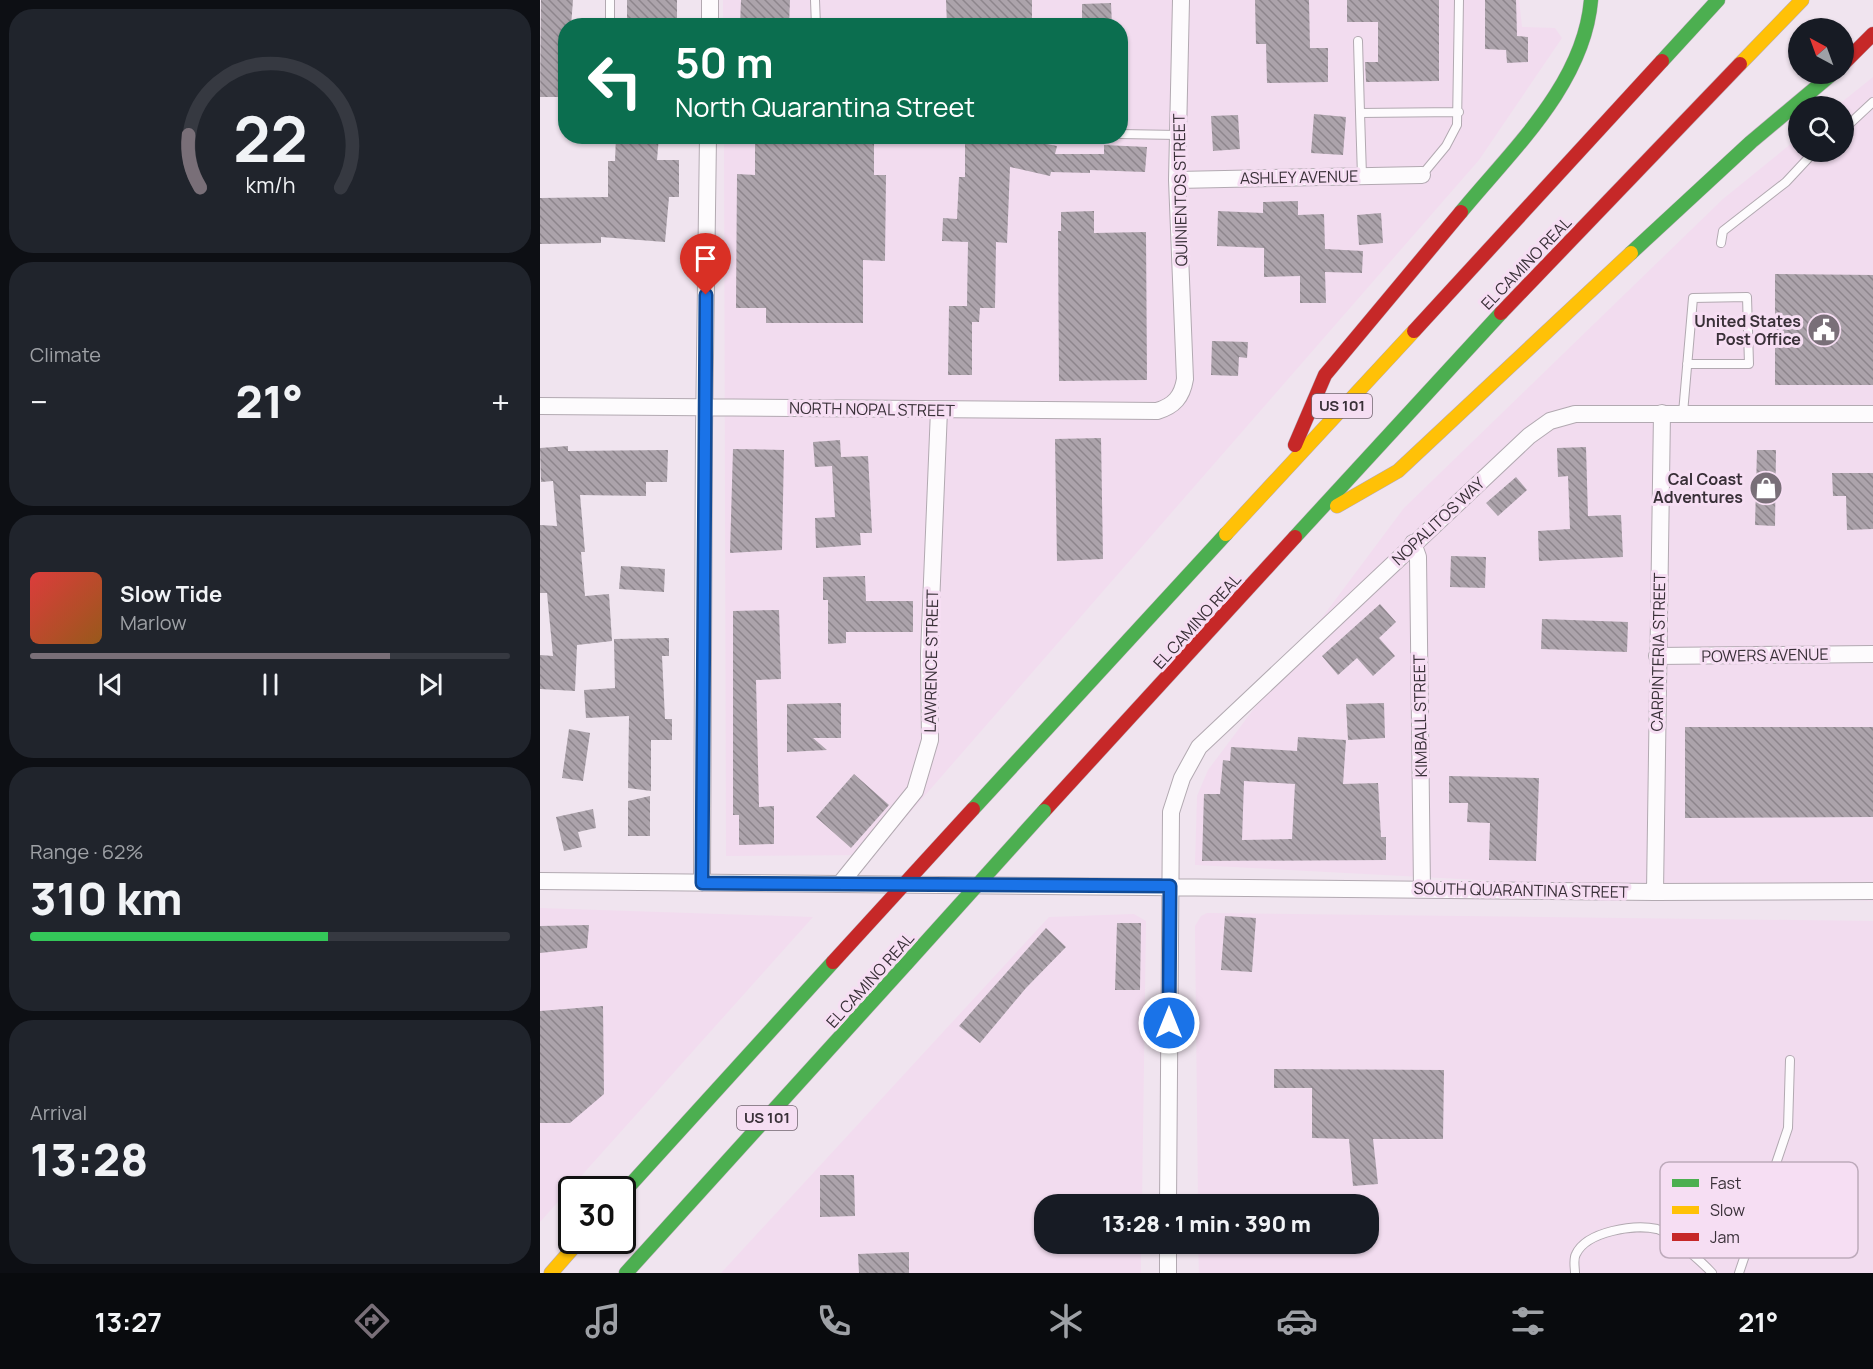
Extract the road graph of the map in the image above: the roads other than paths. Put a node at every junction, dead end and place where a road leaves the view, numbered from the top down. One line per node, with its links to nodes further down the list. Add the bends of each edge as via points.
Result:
1 (610, 0): 9 (lane)
2 (710, 0): 10 (street)
3 (815, 0): 11 (lane)
4 (1181, 0): 21 (street, QUINIENTOS STREET)
5 (1459, 0): 17 (lane)
6 (1591, 0): 36 (highway, via 1591,17 1582,43 1545,111 1325,375)
7 (1799, 2): 37 (highway, EL CAMINO REAL / US 101, via 1514,298)
8 (1715, 3): 36 (highway, US 101)
9 (610, 18)
10 (710, 18)
11 (816, 18)
12 (1873, 34): 14 (highway)
13 (1358, 41): 18 (lane)
14 (1854, 53)
15 (1820, 84): 37 (highway, via 1751,142 1398,471)
16 (1873, 102): 19 (lane)
17 (1459, 112): 18 (lane); 24 (lane, via 1446,146)
18 (1360, 113): 25 (lane)
19 (1854, 120)
20 (1128, 134): 21 (lane)
21 (1178, 135): 26 (street, QUINIENTOS STREET)
22 (708, 144): 31 (street)
23 (1805, 162): 27 (lane, via 1786,182 1723,231)
24 (1422, 175): 25 (street, ASHLEY AVENUE)
25 (1362, 176): 26 (street, ASHLEY AVENUE)
26 (1177, 180): 29 (street, QUINIENTOS STREET)
27 (1721, 243)
28 (1687, 364): 28 (lane, via 1749,364 1747,297 1693,298); 34 (lane)
29 (1185, 380): 32 (street, NORTH NOPAL STREET, via 1177,401 1157,411)
30 (540, 406): 31 (street, NORTH NOPAL STREET)
31 (704, 408): 32 (street, NORTH NOPAL STREET); 42 (street)
32 (939, 410): 43 (street, LAWRENCE STREET, via 929,654 930,740 915,791)
33 (1662, 413): 34 (street, NOPALITOS WAY); 38 (street, NOPALITOS WAY, via 1575,414 1550,422 1529,436); 40 (street, CARPINTERIA STREET)
34 (1683, 413): 35 (street, NOPALITOS WAY)
35 (1873, 414)
36 (1285, 468): 50 (highway, US 101, bridge)
37 (1310, 521): 58 (highway, EL CAMINO REAL / US 101, bridge)
38 (1413, 543): 44 (street, NOPALITOS WAY, via 1199,747 1182,778 1171,812); 45 (street, KIMBALL STREET, via 1418,562)
39 (1873, 654): 40 (street, POWERS AVENUE)
40 (1657, 656): 47 (street, CARPINTERIA STREET)
41 (540, 881): 42 (street, SOUTH QUARANTINA STREET)
42 (702, 883): 43 (street, SOUTH QUARANTINA STREET)
43 (840, 884): 44 (street, SOUTH QUARANTINA STREET)
44 (1170, 886): 45 (street, SOUTH QUARANTINA STREET); 51 (street)
45 (1422, 889): 47 (street, SOUTH QUARANTINA STREET)
46 (1873, 891): 47 (street, SOUTH QUARANTINA STREET)
47 (1655, 892)
48 (1790, 1060): 49 (lane, via 1788,1128)
49 (1776, 1162)
50 (636, 1179)
51 (1168, 1194)
52 (1660, 1230): 60 (lane, via 1613,1230 1581,1248 1575,1255)
53 (567, 1254): 57 (highway)
54 (1168, 1254): 59 (street)
55 (1694, 1258): 61 (lane)
56 (1743, 1258): 62 (lane)
57 (550, 1273)
58 (626, 1273)
59 (1168, 1273)
60 (1575, 1273)
61 (1712, 1273)
62 (1738, 1273)

